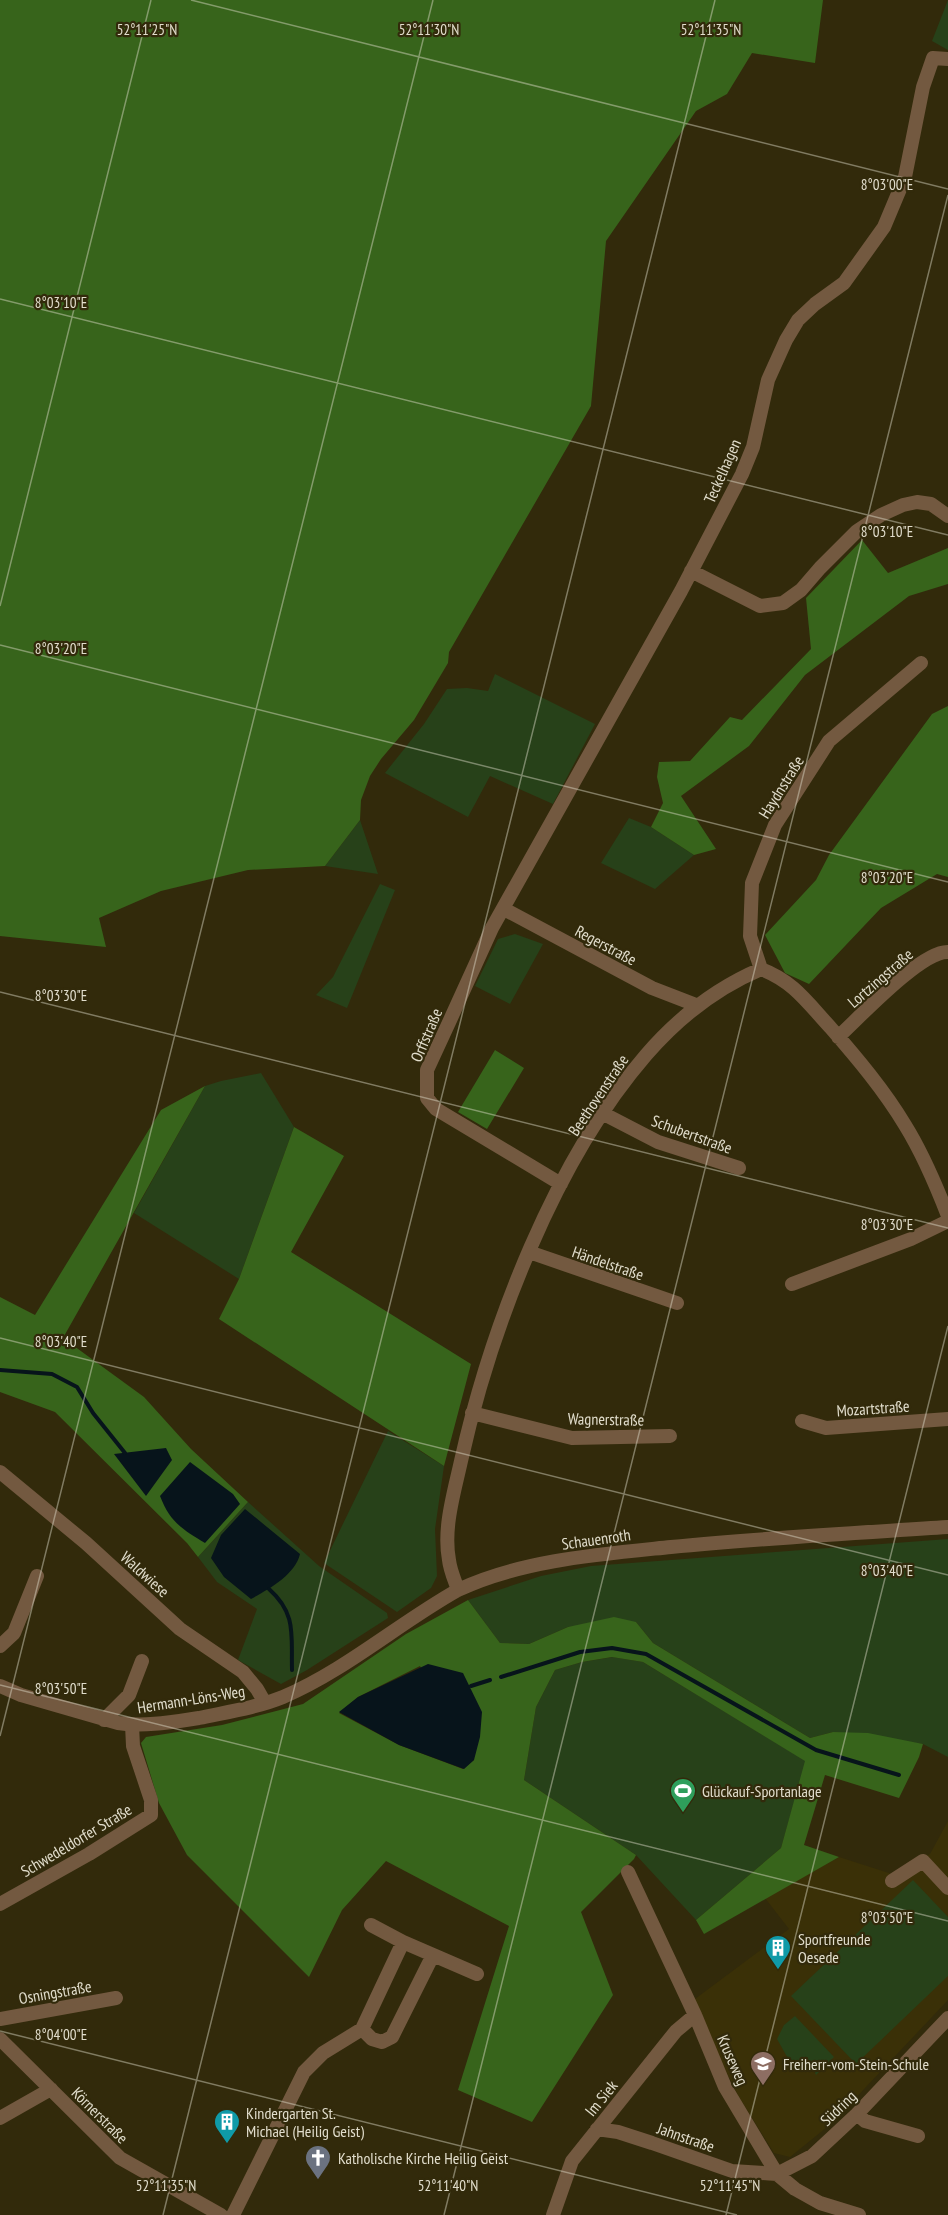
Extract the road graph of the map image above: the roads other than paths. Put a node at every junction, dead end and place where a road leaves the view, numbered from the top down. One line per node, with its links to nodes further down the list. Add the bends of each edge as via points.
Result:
1 (948, 59): 3 (street, Teckelhagen, via 933,58 923,87 905,177 884,227 844,283 798,320 786,340 768,381 753,447)
2 (948, 516): 3 (street, via 931,504 917,502 881,514 857,531 801,590 783,603 760,606)
3 (692, 571): 5 (street, Teckelhagen)
4 (921, 663): 7 (street, Haydnstraße, via 829,741 774,825 752,883 750,936)
5 (504, 909): 8 (street, Regerstraße, via 652,988); 12 (street, Orffstraße, via 427,1070 428,1098 436,1110)
6 (948, 952): 9 (street, Lortzingstraße, via 931,956 916,966)
7 (761, 969): 8 (street, Beethovenstraße); 9 (street, via 780,976 797,990)
8 (696, 1005): 10 (street, Beethovenstraße, via 646,1055)
9 (838, 1037): 13 (street, via 906,1125)
10 (602, 1113): 11 (street, Schubertstraße, via 658,1142); 12 (street, Beethovenstraße)
11 (739, 1168)
12 (561, 1184): 15 (street, Beethovenstraße)
13 (948, 1216)
14 (948, 1221): 16 (street)
15 (529, 1252): 17 (street, Händelstraße); 18 (street, Beethovenstraße)
16 (792, 1284)
17 (677, 1303)
18 (472, 1413): 21 (street, Wagnerstraße, via 572,1438); 25 (street, Beethovenstraße, via 448,1535 448,1560)
19 (948, 1419): 20 (street, Mozartstraße, via 826,1428)
20 (802, 1421)
21 (670, 1436)
22 (0, 1472): 30 (street, Waldwiese, via 86,1543 180,1629 243,1672)
23 (948, 1527): 25 (street, Schauenroth, via 589,1555 537,1565)
24 (37, 1576): 26 (street, via 14,1633)
25 (458, 1590): 29 (street, Schauenroth)
26 (0, 1646)
27 (142, 1661): 31 (street, Hermann-Löns-Weg, via 129,1695)
28 (0, 1686): 31 (street, Hermann-Löns-Weg)
29 (282, 1697): 30 (street, Hermann-Löns-Weg)
30 (264, 1703): 32 (street, Hermann-Löns-Weg, via 172,1722)
31 (104, 1720): 32 (street, Hermann-Löns-Weg)
32 (132, 1725): 36 (street, Schwedeldorfer Straße, via 133,1746 151,1800 152,1815)
33 (628, 1872): 42 (street, Kruseweg)
34 (892, 1881): 35 (street, via 923,1861)
35 (948, 1888)
36 (0, 1904)
37 (371, 1925): 38 (street)
38 (403, 1942): 39 (street); 45 (street)
39 (433, 1956): 40 (street); 45 (street, via 392,2037 382,2042)
40 (477, 1974)
41 (116, 1998): 44 (street, Osningstraße)
42 (695, 2015): 50 (street, Im Siek, via 676,2031); 52 (street, Kruseweg, via 725,2087)
43 (948, 2018): 48 (street, Südring)
44 (0, 2019)
45 (362, 2029): 54 (street, via 323,2053 304,2072)
46 (0, 2039): 47 (street, Körnerstraße)
47 (51, 2090): 49 (street); 53 (street, Körnerstraße, via 120,2158)
48 (857, 2114): 51 (street, via 866,2121); 52 (street, Südring, via 812,2156)
49 (0, 2118)
50 (597, 2129): 52 (street, Jahnstraße, via 652,2142 732,2171); 55 (street, Im Siek, via 572,2161)
51 (918, 2136)
52 (770, 2174): 56 (street, Kruseweg, via 820,2203)
53 (221, 2215)
54 (233, 2215)
55 (554, 2215)
56 (859, 2215)

